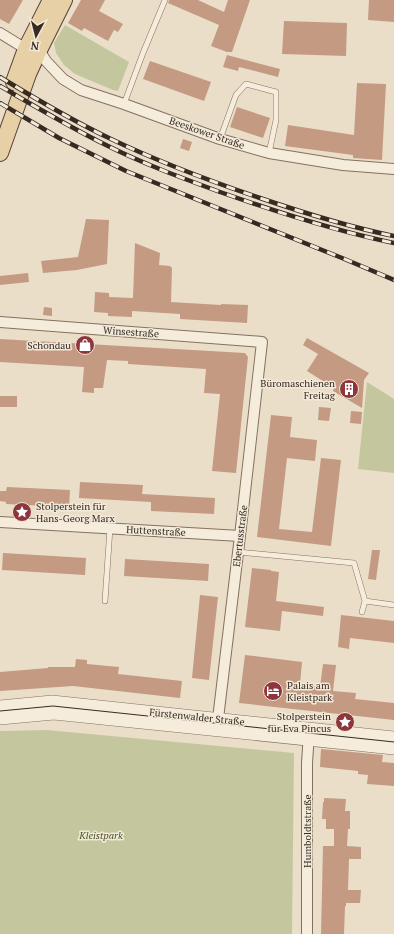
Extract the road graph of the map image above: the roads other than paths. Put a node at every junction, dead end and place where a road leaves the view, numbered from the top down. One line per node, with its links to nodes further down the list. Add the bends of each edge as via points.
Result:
1 (51, 0): 5 (main road)
2 (64, 0): 5 (main road)
3 (165, 0): 6 (lane)
4 (0, 33): 5 (street)
5 (32, 49): 6 (street, Beeskower Straße, via 63,79 81,90); 7 (main road); 9 (main road, via 28,74)
6 (124, 104): 8 (street, Beeskower Straße)
7 (0, 124)
8 (220, 139): 10 (street, Beeskower Straße); 10 (lane, via 236,95 246,84 276,92 276,120)
9 (0, 153)
10 (268, 153): 11 (street, Beeskower Straße, via 343,165)
11 (394, 169)
12 (0, 322): 13 (street, Winsestraße)
13 (262, 342): 16 (street, Ebertusstraße)
14 (0, 522): 15 (street, Huttenstraße)
15 (110, 528): 16 (street, Huttenstraße); 18 (lane)
16 (240, 536): 17 (street, Ebertusstraße)
17 (238, 552): 19 (lane, via 354,564); 24 (street, Ebertusstraße)
18 (105, 601)
19 (365, 602): 20 (lane); 21 (lane)
20 (394, 605)
21 (362, 612)
22 (0, 707): 24 (street, Fürstenwalder Straße, via 52,702)
23 (0, 718): 24 (street, Fürstenwalder Straße, via 54,712)
24 (217, 724): 25 (street, Fürstenwalder Straße)
25 (309, 734): 26 (street, Fürstenwalder Straße); 27 (street, Fürstenwalder Straße); 28 (street, Humboldtstraße)
26 (394, 738)
27 (394, 748)
28 (307, 934)

